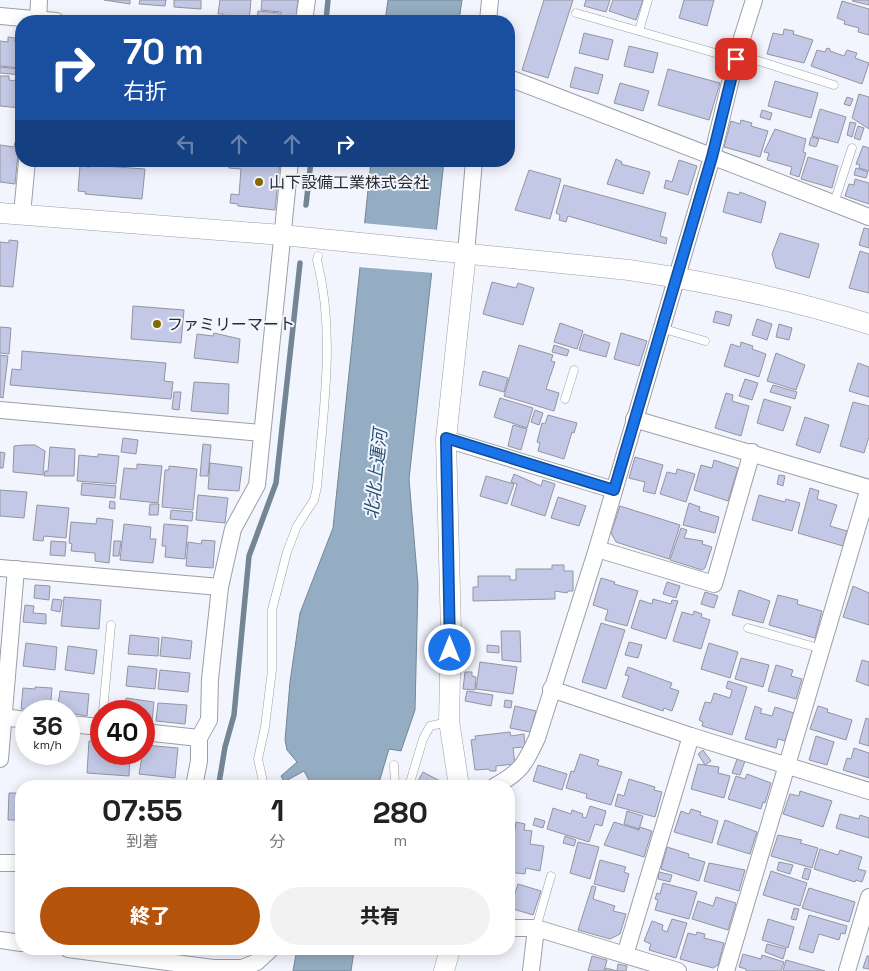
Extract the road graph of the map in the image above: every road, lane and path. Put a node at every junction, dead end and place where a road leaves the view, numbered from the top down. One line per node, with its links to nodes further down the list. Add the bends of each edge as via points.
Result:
1 (39, 0): 7 (street)
2 (307, 0): 8 (street)
3 (490, 0): 9 (street)
4 (648, 0): 12 (lane)
5 (754, 0): 13 (street)
6 (576, 13): 12 (lane)
7 (38, 15)
8 (305, 15)
9 (489, 15)
10 (0, 16): 11 (street)
11 (15, 18)
12 (639, 31): 13 (lane)
13 (737, 57): 15 (lane); 17 (street)
14 (515, 80): 17 (street)
15 (834, 85)
16 (852, 148): 21 (lane)
17 (712, 157): 21 (street); 28 (street)
18 (26, 167): 23 (street)
19 (289, 167): 25 (street)
20 (473, 167): 26 (street)
21 (834, 203): 24 (street)
22 (0, 213): 23 (street)
23 (22, 214): 25 (street)
24 (869, 217)
25 (282, 235): 26 (street); 36 (street)
26 (466, 252): 28 (street); 37 (street)
27 (318, 256): 59 (lane, via 324,288 327,367 317,488 287,552 272,610 270,688 258,759)
28 (676, 277): 29 (street, via 833,312); 30 (street)
29 (869, 324)
30 (660, 328): 31 (lane); 35 (street)
31 (705, 341)
32 (574, 370): 33 (lane)
33 (565, 399)
34 (0, 410): 36 (street)
35 (634, 419): 38 (street); 40 (street)
36 (261, 433): 43 (street, via 257,484 233,529)
37 (446, 438): 40 (street); 51 (street, via 451,632)
38 (752, 452): 39 (street); 41 (street, via 714,584)
39 (869, 488): 46 (street)
40 (614, 490): 41 (street)
41 (597, 548): 47 (street)
42 (8, 568): 43 (street); 49 (street)
43 (220, 587): 54 (street, via 208,720)
44 (111, 625): 48 (lane)
45 (748, 628): 46 (lane)
46 (822, 649): 57 (street)
47 (552, 689): 53 (street); 63 (street, via 537,738 526,761)
48 (104, 700)
49 (3, 717): 50 (street); 55 (street)
50 (15, 719)
51 (449, 722): 61 (lane, via 430,726); 62 (street)
52 (155, 733): 54 (street)
53 (691, 736): 57 (street); 76 (street)
54 (199, 738): 58 (street)
55 (0, 759)
56 (394, 765): 60 (lane)
57 (788, 766): 64 (street); 82 (street)
58 (195, 780)
59 (263, 780)
60 (395, 780)
61 (410, 780)
62 (458, 780)
63 (505, 780)
64 (869, 791)
65 (0, 863): 66 (street)
66 (15, 863)
67 (551, 876): 70 (lane)
68 (869, 897): 83 (street)
69 (515, 928): 70 (street)
70 (536, 928): 76 (street); 80 (street)
71 (0, 940): 72 (street)
72 (15, 941)
73 (109, 955): 78 (street)
74 (265, 955): 78 (street, via 242,968)
75 (448, 955): 79 (street)
76 (625, 955): 77 (street)
77 (641, 966): 81 (street)
78 (197, 968)
79 (444, 971)
80 (531, 971)
81 (678, 971)
82 (726, 971)
83 (847, 971)

